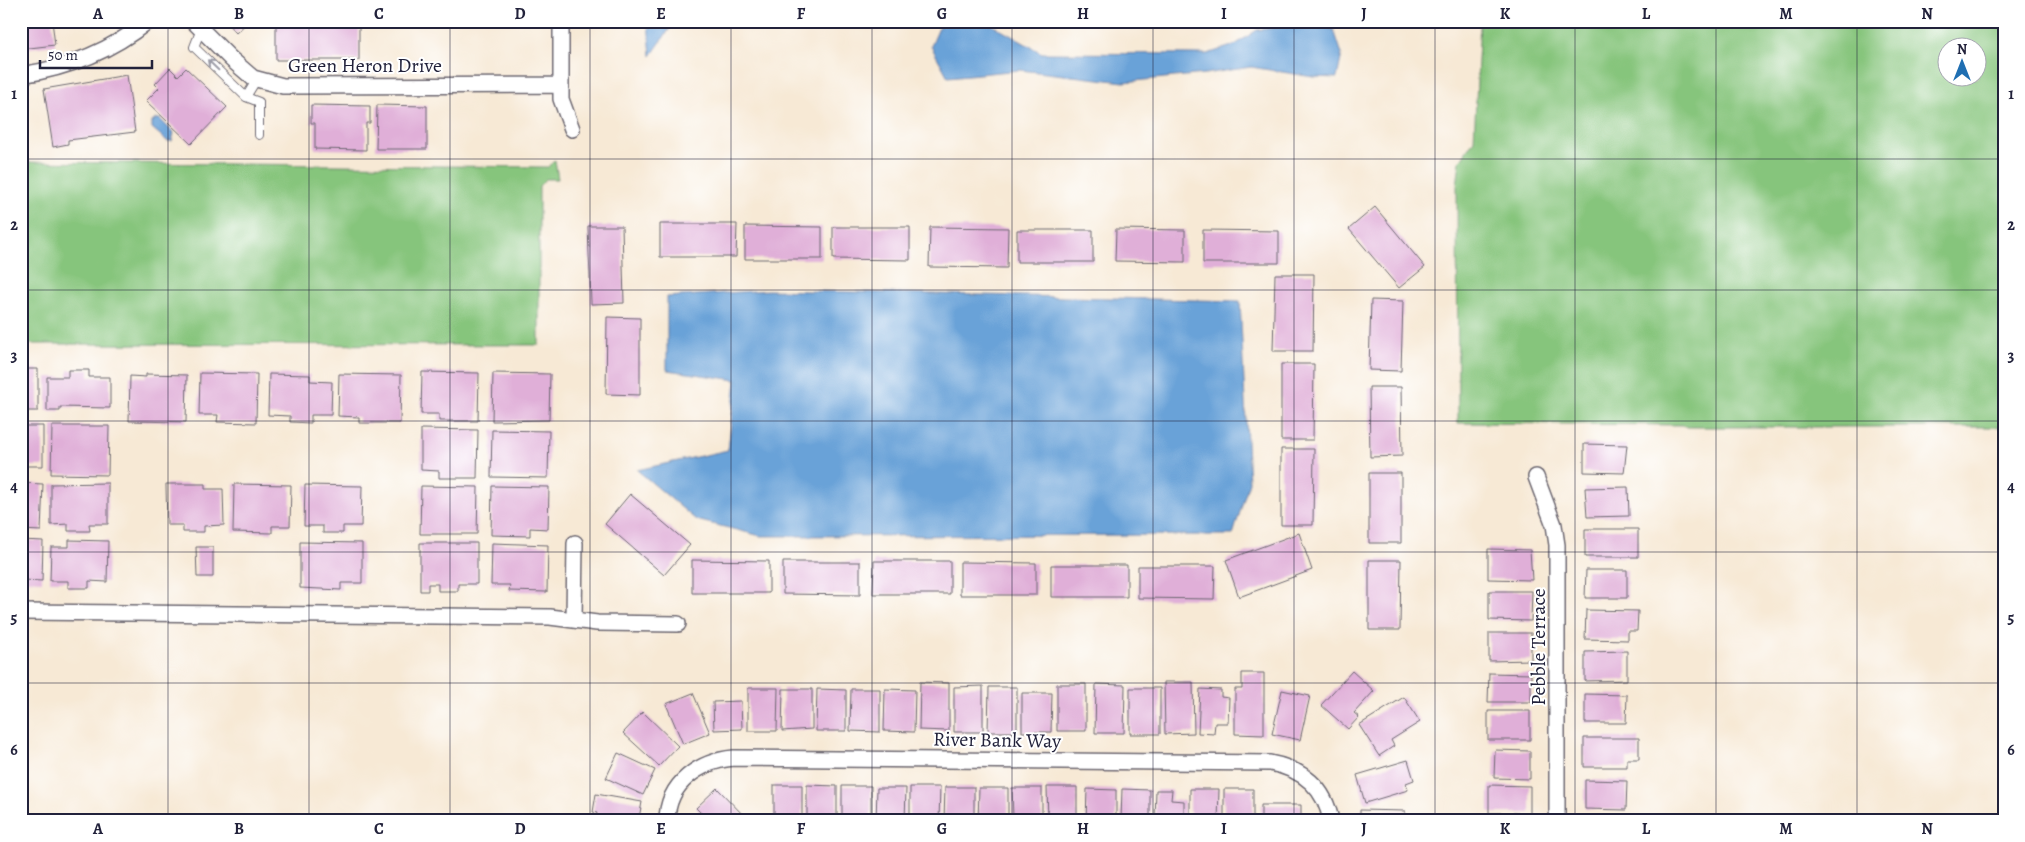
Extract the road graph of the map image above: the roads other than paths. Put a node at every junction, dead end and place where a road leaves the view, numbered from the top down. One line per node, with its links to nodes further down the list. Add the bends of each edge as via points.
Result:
1 (148, 21): 4 (street, via 112,47 85,59)
2 (561, 21): 6 (street)
3 (197, 25): 5 (street, Green Heron Drive, via 231,59); 7 (lane, one-way to 3, via 194,47)
4 (21, 75)
5 (257, 79): 6 (street, Green Heron Drive, via 283,86); 7 (lane)
6 (559, 85): 8 (street)
7 (246, 97): 9 (lane, via 259,102)
8 (572, 129)
9 (259, 135)
10 (1536, 477): 17 (street, Pebble Terrace, via 1554,525 1557,545)
11 (575, 543): 13 (street)
12 (21, 612): 13 (street, via 550,617)
13 (574, 620): 14 (street)
14 (678, 624)
15 (667, 821): 16 (street, River Bank Way, via 672,799 689,774 719,759 734,758 1270,763 1286,766 1313,783 1323,797)
16 (1331, 821)
17 (1557, 821)

